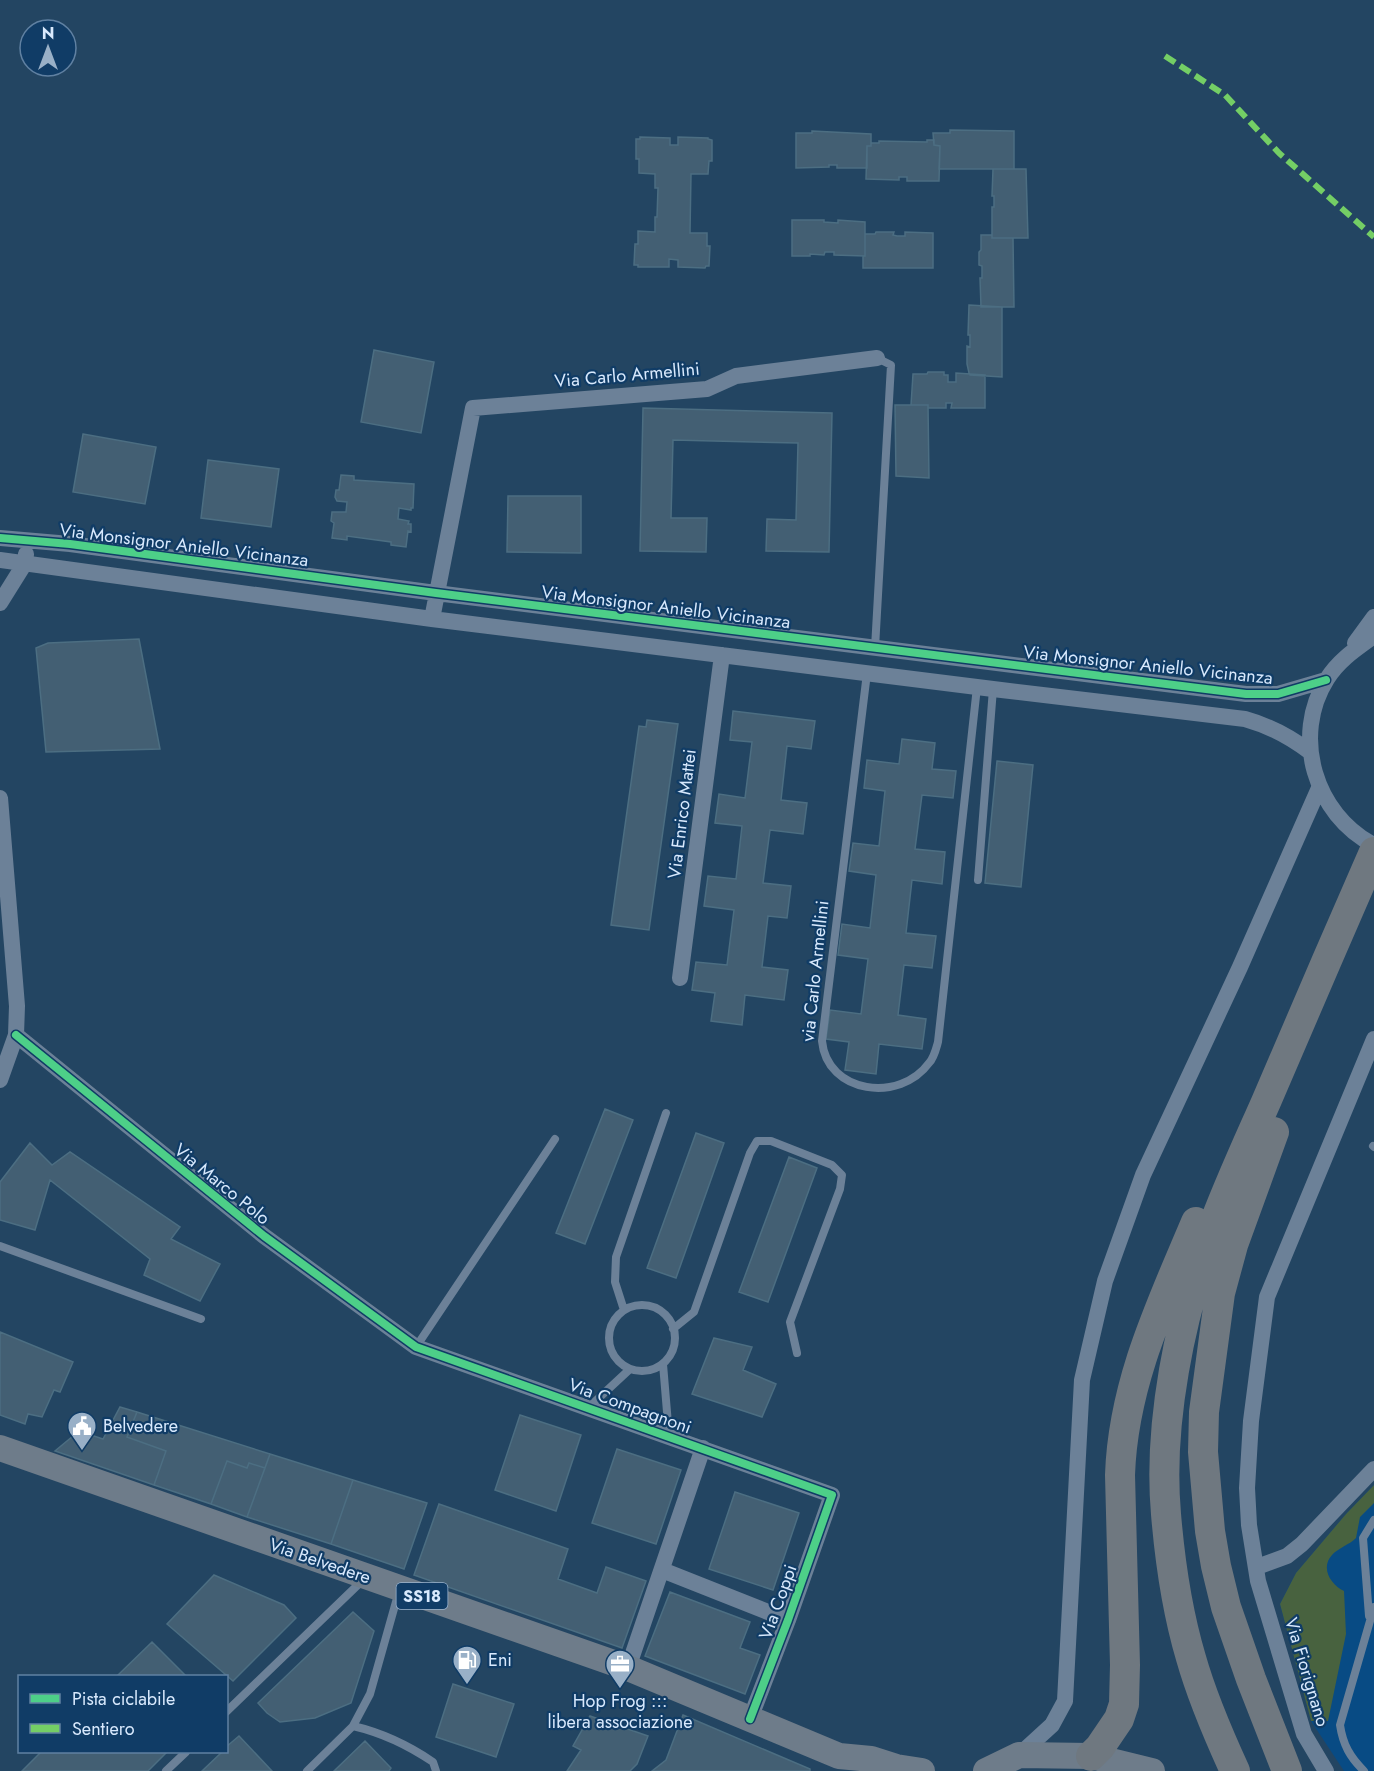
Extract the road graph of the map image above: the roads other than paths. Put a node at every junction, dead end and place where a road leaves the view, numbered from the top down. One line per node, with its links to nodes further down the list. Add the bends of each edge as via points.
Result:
1 (877, 358): 6 (street, Via Carlo Armellini, via 736,376 707,389 473,408); 11 (lane, Via Carlo Armellini, via 891,365)
2 (0, 538): 3 (street, Via Monsignor Aniello Vicinanza)
3 (29, 541): 5 (street); 6 (street, Via Monsignor Aniello Vicinanza)
4 (0, 560): 5 (street, Via Monsignor Aniello Vicinanza)
5 (25, 562): 7 (street); 9 (street, Via Monsignor Aniello Vicinanza)
6 (436, 593): 9 (street, Via Carlo Armellini); 11 (street, Via Monsignor Aniello Vicinanza)
7 (0, 603)
8 (1374, 617): 12 (street)
9 (432, 619): 13 (street, Via Monsignor Aniello Vicinanza)
10 (1374, 636): 12 (street)
11 (874, 648): 15 (street, Via Monsignor Aniello Vicinanza, via 1246,694 1278,694)
12 (1348, 654): 15 (street)
13 (722, 655): 14 (street, Via Monsignor Aniello Vicinanza); 23 (street, Via Enrico Mattei)
14 (867, 673): 16 (street, Via Monsignor Aniello Vicinanza); 16 (lane, via Carlo Armellini, via 822,1041 829,1065 842,1078 880,1089 893,1088 924,1069 938,1042)
15 (1326, 680): 17 (street, via 1312,715)
16 (985, 688): 17 (street, Via Monsignor Aniello Vicinanza, via 1245,718 1289,736); 22 (lane)
17 (1310, 752): 18 (street)
18 (1319, 788): 20 (street, via 1343,824); 57 (street, via 1143,1175 1105,1281 1082,1380 1065,1701 1052,1725)
19 (0, 798): 24 (street)
20 (1374, 845)
21 (1374, 852): 26 (highway)
22 (978, 880)
23 (680, 978)
24 (16, 1035): 27 (street); 34 (street, Via Marco Polo, via 264,1236)
25 (1374, 1039): 46 (street, Via Fiorignano, via 1267,1297 1247,1488)
26 (1292, 1041): 58 (highway, via 1274,1048 1173,1276 1132,1386 1120,1466 1124,1704 1119,1719); 67 (highway, via 1210,1233 1176,1356 1169,1413 1166,1512 1179,1612 1210,1716); 68 (highway, via 1298,1066 1233,1245 1220,1293 1204,1412 1203,1452 1210,1531 1224,1597)
27 (0, 1080)
28 (666, 1113): 31 (lane, via 616,1257 615,1282)
29 (555, 1139): 34 (lane)
30 (0, 1246): 32 (lane)
31 (624, 1310): 33 (lane, via 652,1307 668,1318); 37 (lane, via 610,1326 608,1338 617,1360)
32 (201, 1319)
33 (673, 1329): 35 (lane, via 694,1312 750,1153 757,1141 771,1141 832,1165 842,1175 790,1322); 36 (lane, via 675,1342)
34 (416, 1347): 38 (street, Via Compagnoni)
35 (798, 1353)
36 (663, 1364): 37 (lane, via 641,1371); 39 (lane)
37 (630, 1369): 38 (lane)
38 (588, 1408): 39 (street, Via Compagnoni)
39 (669, 1436): 41 (street, Via Compagnoni)
40 (0, 1448): 47 (main road, Via Belvedere / SS18)
41 (703, 1448): 43 (street, Via Compagnoni); 45 (street)
42 (1374, 1469): 46 (street, via 1295,1550)
43 (832, 1495): 50 (street, Via Coppi)
44 (1374, 1520): 51 (lane, via 1364,1538)
45 (662, 1570): 50 (street); 52 (street)
46 (1257, 1574): 69 (street, Via Fiorignano, via 1304,1734)
47 (366, 1577): 48 (main road, Via Belvedere / SS18); 53 (lane)
48 (400, 1588): 52 (main road, Via Belvedere / SS18); 55 (lane, via 370,1694)
49 (1374, 1607): 51 (lane)
50 (788, 1620): 54 (street, Via Coppi)
51 (1372, 1625): 70 (lane, via 1340,1725 1343,1742)
52 (628, 1668): 54 (main road, Via Belvedere / SS18)
53 (228, 1710)
54 (750, 1719): 59 (main road, Via Belvedere / SS18)
55 (353, 1726): 61 (lane); 62 (lane, via 409,1746 434,1762)
56 (185, 1753): 60 (lane)
57 (1019, 1755): 58 (main road); 65 (main road)
58 (1091, 1756): 66 (main road)
59 (842, 1766): 63 (main road, SS18, via 871,1758)
60 (166, 1771)
61 (307, 1771)
62 (436, 1771)
63 (921, 1771)
64 (979, 1771): 65 (main road)
65 (986, 1771)
66 (1152, 1771)
67 (1235, 1771)
68 (1287, 1771)
69 (1326, 1771)
70 (1364, 1771)

